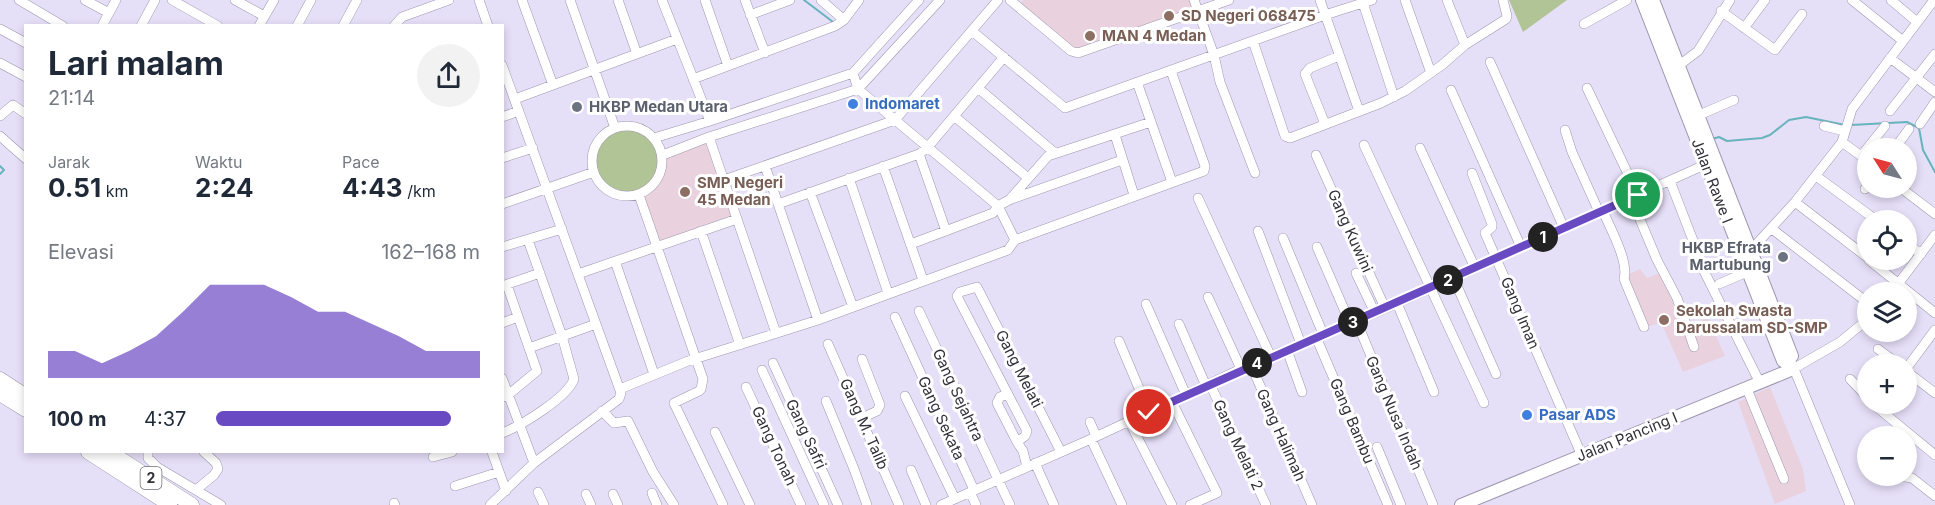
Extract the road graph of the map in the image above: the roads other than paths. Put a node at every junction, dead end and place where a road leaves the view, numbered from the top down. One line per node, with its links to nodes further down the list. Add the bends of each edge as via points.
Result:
1 (19, 0): 42 (street)
2 (41, 0): 42 (street)
3 (85, 0): 45 (street)
4 (116, 0): 45 (street)
5 (155, 0): 54 (street)
6 (172, 0): 41 (street)
7 (235, 0): 50 (street)
8 (273, 0): 50 (street)
9 (310, 0): 56 (street)
10 (357, 0): 57 (street)
11 (449, 0): 58 (street, via 402,17)
12 (479, 0): 59 (street)
13 (522, 0): 89 (street)
14 (570, 0): 81 (street)
15 (618, 0): 70 (street)
16 (662, 0): 64 (street)
17 (705, 0): 78 (street)
18 (745, 0): 47 (street)
19 (790, 0): 47 (street)
20 (821, 0): 49 (street)
21 (859, 0): 49 (street)
22 (919, 0): 83 (street)
23 (940, 0): 92 (street)
24 (998, 0): 63 (street)
25 (1010, 0): 43 (street, via 1078,53)
26 (1194, 0): 43 (street)
27 (1230, 0): 43 (street)
28 (1320, 0): 48 (street)
29 (1405, 0): 84 (street)
30 (1447, 0): 68 (street)
31 (1503, 0): 68 (street, via 1506,19)
32 (1627, 0): 60 (street)
33 (1642, 0): 136 (main road, Jalan Rawe I)
34 (1653, 0): 79 (main road, Jalan Rawe I)
35 (1730, 0): 44 (street)
36 (1765, 0): 61 (street)
37 (1852, 0): 66 (street)
38 (1891, 0): 51 (street)
39 (1934, 0): 51 (street)
40 (1367, 1): 48 (street); 95 (street)
41 (191, 4): 55 (street)
42 (36, 10): 52 (street)
43 (1198, 11): 72 (street)
44 (1721, 11): 61 (street); 79 (street, via 1698,51)
45 (109, 13): 53 (street)
46 (1802, 14): 61 (street, via 1776,50)
47 (750, 15): 69 (street)
48 (1325, 15): 65 (street); 73 (street)
49 (844, 20): 69 (street)
50 (262, 21)
51 (1917, 22): 66 (street)
52 (60, 24)
53 (103, 24)
54 (144, 24)
55 (216, 24)
56 (298, 24)
57 (344, 24)
58 (396, 24)
59 (487, 24)
60 (1584, 24)
61 (1744, 28)
62 (0, 29): 67 (street)
63 (972, 31): 74 (street); 107 (street)
64 (677, 39): 70 (street); 87 (street)
65 (1253, 41): 72 (street); 110 (street, via 1285,136 1290,138)
66 (1903, 41): 75 (street)
67 (24, 42)
68 (1465, 45): 84 (street)
69 (765, 53): 78 (street)
70 (637, 54): 81 (street)
71 (1935, 54): 86 (street)
72 (1214, 55): 82 (street); 140 (street, via 1220,82)
73 (1339, 56): 100 (street); 110 (street, via 1305,74)
74 (1004, 57): 88 (street, via 1065,108); 90 (street)
75 (1890, 58): 86 (street); 111 (street)
76 (1490, 62): 164 (street)
77 (0, 63): 85 (street)
78 (728, 66): 87 (street)
79 (1678, 66): 103 (main road, Jalan Rawe I)
80 (504, 70): 96 (street)
81 (595, 70): 89 (street); 115 (street)
82 (1171, 71): 88 (street); 147 (street, via 1206,166 1204,171)
83 (854, 73): 92 (street); 108 (street)
84 (1431, 73): 95 (street)
85 (24, 76)
86 (1916, 78): 94 (street); 101 (street)
87 (693, 79): 108 (street)
88 (1137, 82): 109 (street)
89 (553, 85): 96 (street)
90 (978, 88): 106 (street); 129 (street)
91 (1587, 88): 152 (street)
92 (858, 89): 107 (street); 120 (street)
93 (1451, 90): 178 (street)
94 (1935, 92)
95 (1394, 97): 100 (street)
96 (515, 99): 99 (street)
97 (1734, 100): 103 (street)
98 (1935, 102): 112 (street)
99 (519, 111): 105 (street); 126 (street)
100 (1359, 111): 110 (street)
101 (1890, 111)
102 (24, 113): 104 (street, via 13,105)
103 (1700, 115): 136 (main road, Jalan Rawe I)
104 (0, 116)
105 (504, 116)
106 (954, 116): 128 (street); 144 (street)
107 (895, 120): 128 (street); 137 (street)
108 (710, 121): 121 (street)
109 (1151, 122): 119 (street); 147 (street)
110 (1325, 124)
111 (1847, 124): 113 (street); 124 (street)
112 (1920, 124)
113 (1824, 126)
114 (1885, 126): 122 (street)
115 (615, 128): 121 (street, via 643,129); 139 (street, via 603,135 596,146)
116 (1909, 129): 123 (street)
117 (1565, 130): 161 (street)
118 (0, 135): 133 (street)
119 (1115, 135): 129 (street); 135 (street)
120 (709, 137): 132 (street); 145 (street)
121 (654, 138): 132 (street)
122 (1877, 138)
123 (1902, 138)
124 (1842, 142): 131 (street); 142 (street)
125 (1364, 145): 197 (street)
126 (533, 148): 134 (street); 148 (street)
127 (1420, 148): 185 (street)
128 (923, 151): 138 (street); 159 (street); 168 (street)
129 (1055, 153): 144 (street, via 1045,158)
130 (1316, 154): 205 (street, Gang Kuwini)
131 (1857, 154)
132 (663, 155): 150 (street, via 658,179)
133 (24, 157)
134 (504, 157)
135 (1122, 160): 151 (street); 155 (street)
136 (1711, 162): 146 (street); 179 (main road, Jalan Rawe I); 187 (main road, Jalan Rawe I)
137 (765, 166): 145 (street); 158 (street)
138 (884, 166): 143 (street); 174 (street)
139 (594, 172): 148 (street); 150 (street, via 601,185 612,193 625,197)
140 (1255, 172)
141 (1472, 173): 183 (street, Gang Iman, via 1492,224 1485,233)
142 (1816, 176): 156 (street); 160 (street)
143 (849, 178): 149 (street); 198 (street)
144 (1028, 178): 155 (street)
145 (724, 180): 163 (street)
146 (1670, 181): 152 (street); 245 (street, via 1702,265)
147 (1172, 182): 151 (street)
148 (547, 189): 157 (street); 165 (street)
149 (810, 192): 158 (street); 204 (street)
150 (639, 195): 176 (street)
151 (1134, 195): 173 (street)
152 (1635, 197): 161 (street); 226 (street, via 1656,260 1677,298)
153 (1197, 198): 232 (street)
154 (1915, 198): 162 (street)
155 (1009, 200): 159 (street)
156 (1795, 202): 166 (street); 180 (street)
157 (504, 203)
158 (778, 204): 211 (street)
159 (998, 207): 168 (street, via 993,213); 173 (street)
160 (1862, 210)
161 (1601, 211): 164 (street); 216 (street, via 1623,260 1624,279)
162 (1934, 212)
163 (737, 219): 167 (street); 219 (street)
164 (1564, 228): 178 (street)
165 (562, 229): 172 (street); 190 (street)
166 (1772, 229): 179 (street); 199 (street)
167 (701, 231): 176 (street); 225 (street)
168 (946, 231): 174 (street)
169 (1258, 231): 224 (street)
170 (1935, 235): 182 (street)
171 (1283, 238): 221 (street, Gang Bambu)
172 (528, 240): 175 (street); 188 (street)
173 (1015, 240): 192 (street, via 1008,250)
174 (911, 244): 192 (street)
175 (504, 246)
176 (657, 247): 184 (street); 234 (street)
177 (1317, 247): 213 (street, Gang Nusa Indah)
178 (1521, 247): 183 (street)
179 (1751, 250): 235 (main road, Jalan Rawe I)
180 (1857, 250)
181 (1917, 251): 182 (street)
182 (1921, 254): 194 (street)
183 (1497, 258): 185 (street); 284 (street, Gang Iman)
184 (615, 261): 190 (street); 240 (street)
185 (1475, 268): 191 (street)
186 (1882, 270): 193 (street)
187 (1748, 272): 195 (street); 235 (main road, Jalan Rawe I)
188 (540, 273): 196 (street); 220 (street)
189 (1356, 273): 208 (street)
190 (578, 274): 214 (street)
191 (1453, 277): 197 (street); 241 (street)
192 (923, 280): 198 (street)
193 (1898, 282)
194 (1900, 282)
195 (1719, 284)
196 (505, 286): 209 (street)
197 (1430, 288): 202 (street); 262 (street)
198 (888, 293): 204 (street)
199 (1857, 295)
200 (1917, 296): 206 (street)
201 (1208, 297): 238 (street)
202 (1397, 303): 205 (street); 252 (street)
203 (1146, 304): 257 (street)
204 (853, 307): 211 (street)
205 (1385, 308): 208 (street)
206 (1933, 308)
207 (919, 311): 290 (street, Gang Sejahtra)
208 (1375, 313): 213 (street)
209 (518, 317): 212 (street); 227 (street)
210 (895, 317): 296 (street, Gang Sekata)
211 (818, 320): 219 (street)
212 (504, 321)
213 (1353, 322): 221 (street); 331 (street, Gang Nusa Indah)
214 (596, 324): 220 (street); 249 (street)
215 (1179, 324): 246 (street, Gang Melati 2)
216 (1644, 327)
217 (1857, 328): 235 (street, via 1840,342)
218 (1935, 330): 231 (street)
219 (776, 333): 225 (street)
220 (562, 336): 227 (street); 270 (street, via 573,382)
221 (1319, 336): 224 (street); 329 (street, Gang Bambu)
222 (1119, 341): 265 (street)
223 (828, 344): 267 (street, Gang M. Talib)
224 (1301, 344): 229 (street)
225 (740, 345): 234 (street)
226 (1694, 347)
227 (529, 348): 258 (street, via 537,371)
228 (1878, 349): 230 (street)
229 (1287, 350): 232 (street); 251 (street)
230 (1885, 354)
231 (1917, 355)
232 (1271, 357): 237 (street)
233 (862, 359): 267 (street, via 880,405 877,411)
234 (696, 360): 240 (street); 312 (street, via 703,379 701,389 674,403)
235 (1789, 362): 245 (main road, Jalan Pancing I); 333 (street)
236 (773, 363): 316 (street, Gang Safri)
237 (1251, 366): 238 (street); 328 (street, Gang Halimah)
238 (1241, 369): 246 (street)
239 (762, 370): 315 (street)
240 (654, 374): 249 (street)
241 (1496, 374)
242 (1850, 379): 247 (street)
243 (1917, 379): 253 (street)
244 (0, 380): 256 (highway)
245 (1760, 383): 250 (main road, Jalan Pancing I)
246 (1208, 385): 257 (street); 327 (street, Gang Melati 2)
247 (1857, 386)
248 (746, 387): 314 (street, Gang Tonah)
249 (620, 389): 264 (street, via 619,398)
250 (1747, 389): 284 (main road, Jalan Pancing I); 291 (street)
251 (1302, 392)
252 (1434, 392)
253 (1935, 393)
254 (0, 394): 263 (highway)
255 (1008, 394): 274 (street, via 1027,431); 274 (street, via 997,402); 276 (street, Gang Melati, via 957,296 960,292 977,287)
256 (24, 395)
257 (1186, 395): 261 (street)
258 (505, 396): 270 (street)
259 (905, 396): 302 (street)
260 (826, 401): 317 (street)
261 (1172, 402): 265 (street); 326 (street, via 1217,493)
262 (1484, 403)
263 (24, 409)
264 (602, 411): 286 (street); 311 (street, via 614,423 628,421)
265 (1149, 412): 268 (street)
266 (1885, 414): 283 (street)
267 (862, 418): 318 (street, Gang M. Talib)
268 (1129, 421): 273 (street); 325 (street)
269 (1090, 422): 273 (street)
270 (519, 427): 271 (street); 286 (street)
271 (504, 432)
272 (716, 432): 313 (street)
273 (1094, 438): 276 (street); 324 (street)
274 (1017, 442): 287 (street)
275 (1377, 447): 330 (street)
276 (1061, 452): 287 (street)
277 (90, 453): 303 (highway, 2)
278 (112, 453): 304 (highway, 2)
279 (148, 453): 294 (street, via 150,462)
280 (205, 453): 294 (street, via 218,469)
281 (448, 453): 285 (street)
282 (492, 453): 289 (street)
283 (1935, 454)
284 (1582, 456): 332 (main road, Jalan Pancing I)
285 (433, 457)
286 (534, 463): 295 (street)
287 (1031, 465): 290 (street); 323 (street)
288 (911, 470): 319 (street)
289 (499, 472): 293 (street); 295 (street)
290 (998, 479): 296 (street); 322 (street, Gang Sejahtra)
291 (1784, 479)
292 (1917, 482): 301 (street)
293 (455, 486)
294 (196, 490): 305 (street)
295 (506, 491): 306 (street)
296 (972, 491): 302 (street); 321 (street, Gang Sekata)
297 (538, 492): 307 (street)
298 (652, 493): 310 (street)
299 (586, 494): 308 (street)
300 (613, 494): 309 (street)
301 (1935, 496)
302 (955, 499): 320 (street)
303 (170, 505)
304 (192, 505)
305 (220, 505)
306 (490, 505)
307 (544, 505)
308 (591, 505)
309 (618, 505)
310 (657, 505)
311 (674, 505)
312 (723, 505)
313 (750, 505)
314 (801, 505)
315 (824, 505)
316 (838, 505)
317 (867, 505)
318 (899, 505)
319 (926, 505)
320 (941, 505)
321 (976, 505)
322 (1010, 505)
323 (1054, 505)
324 (1122, 505)
325 (1172, 505)
326 (1190, 505)
327 (1266, 505)
328 (1312, 505)
329 (1388, 505)
330 (1401, 505)
331 (1433, 505)
332 (1461, 505)
333 (1850, 505)

